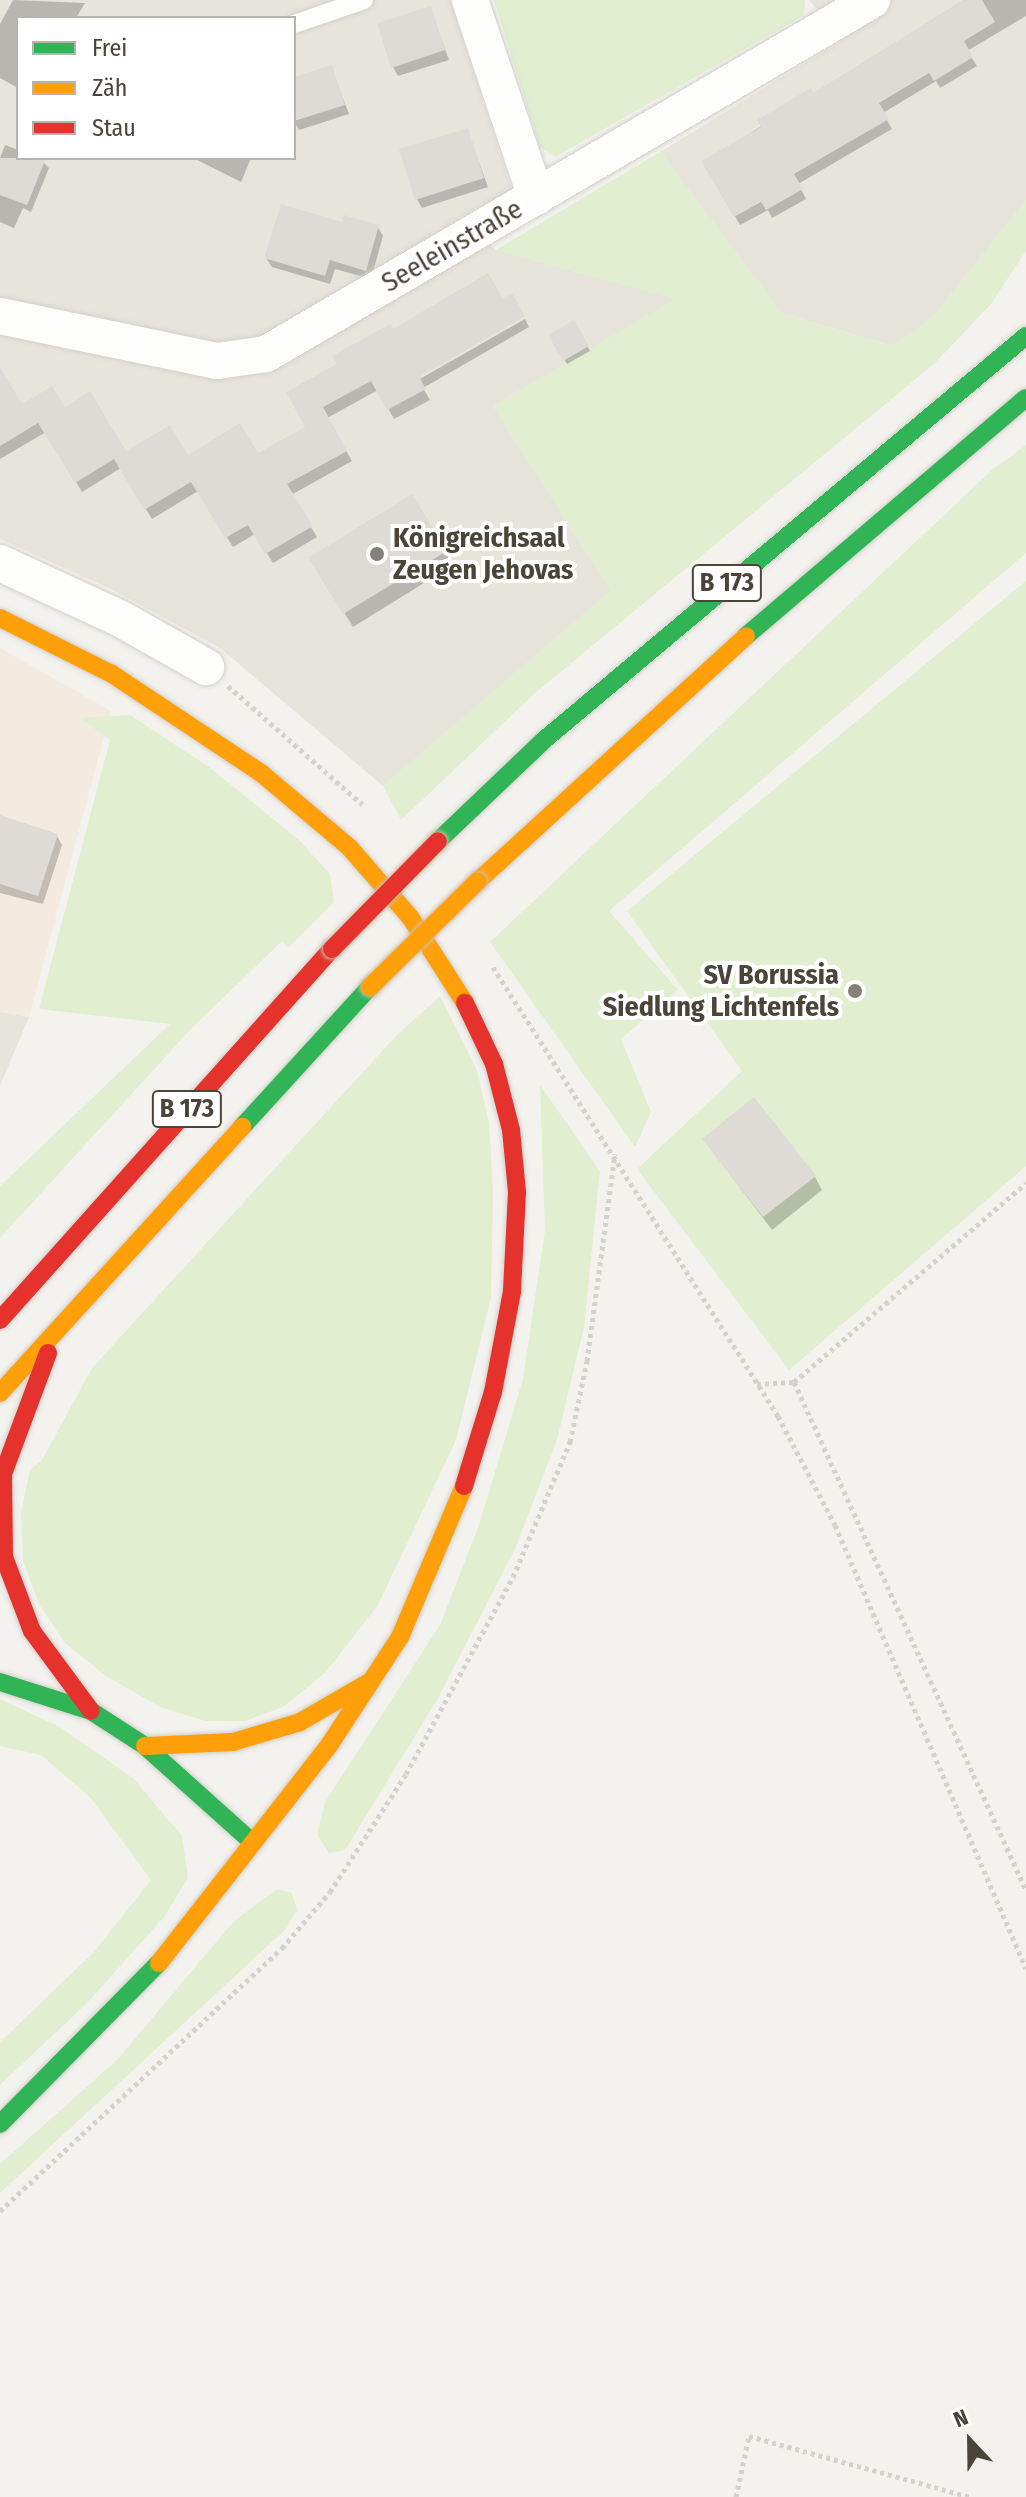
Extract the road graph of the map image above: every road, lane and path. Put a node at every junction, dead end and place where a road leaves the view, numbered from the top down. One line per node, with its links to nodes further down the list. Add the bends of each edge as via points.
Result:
1 (364, 0): 4 (lane)
2 (470, 0): 5 (street)
3 (872, 0): 5 (street, Seeleinstraße)
4 (296, 23)
5 (536, 197): 6 (street, Seeleinstraße, via 266,354 246,360 217,361)
6 (0, 316)
7 (1026, 336): 13 (main road, B 173, bridge, via 544,740 332,949)
8 (1026, 398): 17 (main road, B 173, bridge, via 735,645 478,881 370,987)
9 (0, 563): 11 (street, via 121,619)
10 (0, 618): 21 (main road, via 112,674 188,721 261,773 349,847 410,917 458,987 494,1064 511,1130 517,1192 512,1291 493,1392 459,1504 400,1637)
11 (206, 667)
12 (1026, 1183): 18 (path)
13 (44, 1270): 14 (main road); 16 (main road, B 173)
14 (0, 1304)
15 (709, 1308): 19 (path)
16 (0, 1320)
17 (59, 1326): 20 (main road, B 173); 23 (main road, via 3,1474 4,1557 32,1631)
18 (794, 1382): 19 (path); 26 (path)
19 (756, 1384): 27 (path, via 835,1525)
20 (0, 1393)
21 (371, 1681): 24 (main road, via 300,1722 233,1742); 25 (main road, via 330,1744)
22 (0, 1682): 23 (main road)
23 (91, 1711): 24 (main road)
24 (145, 1746): 25 (main road)
25 (252, 1842): 28 (main road, via 156,1966)
26 (1026, 1890)
27 (1026, 1969)
28 (0, 2124)
29 (736, 2497): 30 (path, via 749,2436)
30 (970, 2497)

